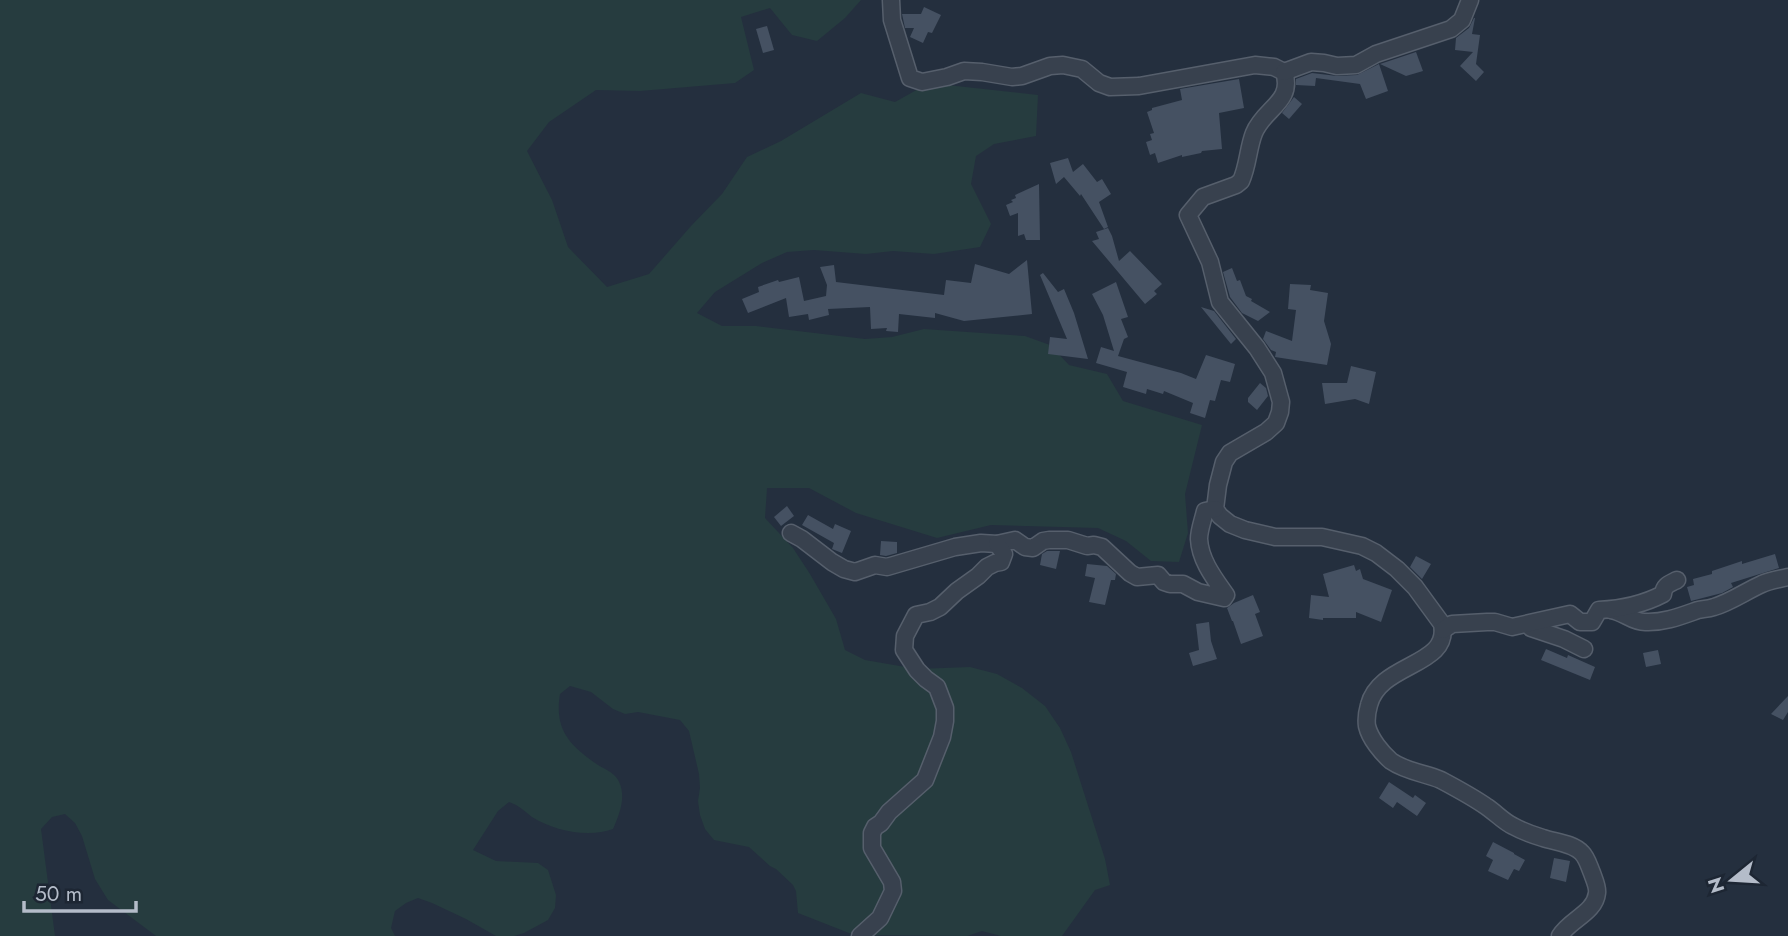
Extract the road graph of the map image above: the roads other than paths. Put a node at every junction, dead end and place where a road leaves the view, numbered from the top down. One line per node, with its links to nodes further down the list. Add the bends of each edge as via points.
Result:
1 (891, 0): 3 (street, via 892,20 909,78 922,82 964,71 1022,76 1063,65 1082,69 1110,87 1255,65)
2 (1470, 0): 3 (street, via 1462,20 1451,29 1356,65 1311,62)
3 (1284, 72): 4 (street, via 1286,90 1260,121 1241,181 1203,197 1188,215 1210,262 1220,302 1258,348 1273,373 1281,402 1276,423 1230,453 1224,462)
4 (1215, 509): 6 (street, via 1205,511 1199,538 1203,559 1226,595 1223,598 1164,582 1158,575 1137,577 1094,545 1068,540 1043,541 1033,548 1015,540); 11 (street, via 1230,524 1245,530 1275,537 1322,537 1376,553 1415,587)
5 (791, 533): 6 (street, via 855,572 955,547)
6 (997, 544): 13 (street, via 1004,554 1001,562 987,567 940,607 916,615 905,636 904,650 910,661 937,687 946,708 945,721 925,780 872,833 872,848 893,891 880,918)
7 (1788, 577): 9 (street, via 1670,620 1640,622)
8 (1677, 580): 9 (street, via 1656,598)
9 (1608, 610): 10 (street, via 1599,610 1592,622 1570,614)
10 (1529, 624): 11 (street, via 1465,623); 12 (street)
11 (1443, 630): 14 (street, via 1436,650 1376,688 1367,726 1380,749 1401,767 1439,779 1511,825 1583,854 1598,890 1591,906)
12 (1584, 649)
13 (860, 936)
14 (1560, 936)

